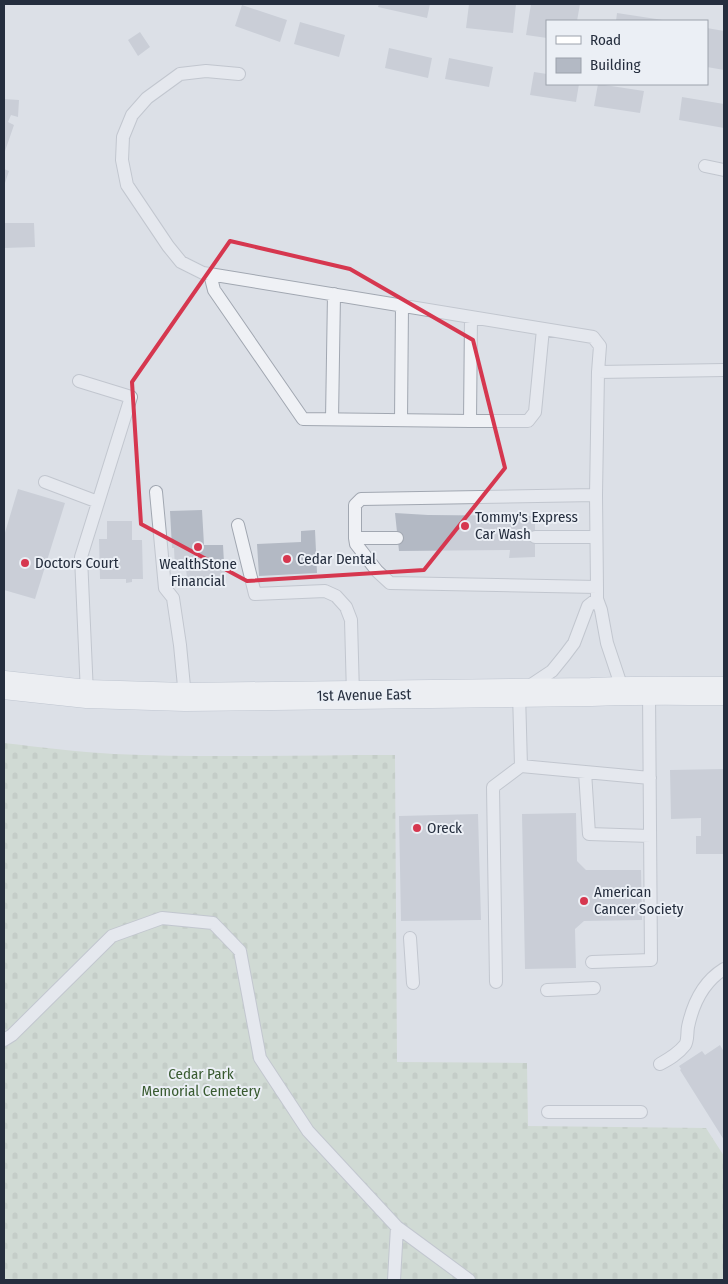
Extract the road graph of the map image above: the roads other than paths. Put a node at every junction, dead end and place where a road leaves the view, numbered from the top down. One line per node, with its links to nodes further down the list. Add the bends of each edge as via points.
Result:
1 (239, 74): 4 (lane, via 206,71 180,74 146,98 132,115 123,137 122,160 127,185 181,262)
2 (705, 166): 3 (lane)
3 (724, 170)
4 (210, 274): 5 (lane); 12 (lane, via 214,290 303,419)
5 (334, 294): 6 (lane); 12 (lane)
6 (402, 306): 7 (lane); 13 (lane)
7 (471, 317): 8 (lane); 14 (lane)
8 (543, 329): 10 (lane, via 593,337 600,346); 14 (lane, via 535,412 528,421)
9 (724, 370): 10 (lane)
10 (598, 372): 17 (lane)
11 (79, 381): 18 (lane, via 131,397)
12 (332, 419): 13 (lane)
13 (401, 420): 14 (lane)
14 (470, 421)
15 (44, 482): 18 (lane)
16 (156, 492): 31 (lane, via 164,588 173,598)
17 (596, 494): 21 (lane); 22 (lane, via 361,499 355,505)
18 (98, 502): 29 (lane, via 81,557)
19 (238, 525): 30 (lane, via 256,594 325,591 336,596 346,607 351,620)
20 (535, 537): 21 (lane)
21 (596, 537): 24 (lane)
22 (355, 538): 23 (lane); 24 (lane, via 377,571 390,583)
23 (398, 538)
24 (597, 593): 26 (lane, via 607,643); 28 (lane, via 588,606 574,643 552,671)
25 (4, 685): 29 (main road, 1st Avenue East)
26 (636, 691): 27 (main road, 1st Avenue East); 28 (main road, 1st Avenue East); 34 (lane)
27 (724, 691)
28 (524, 693): 30 (main road, 1st Avenue East); 32 (lane)
29 (87, 694): 31 (main road, 1st Avenue East)
30 (353, 695): 31 (main road, 1st Avenue East)
31 (185, 697)
32 (521, 766): 33 (lane); 39 (lane, via 493,787)
33 (585, 772): 34 (lane); 35 (lane, via 588,834)
34 (650, 778): 35 (lane)
35 (650, 836): 37 (lane, via 651,960)
36 (410, 938): 40 (lane)
37 (592, 962)
38 (724, 969): 44 (lane, via 704,986 693,1007 686,1044 674,1057)
39 (496, 982)
40 (413, 983)
41 (594, 988): 42 (lane)
42 (547, 990)
43 (4, 1040): 47 (lane, via 12,1036 112,936 162,918 212,923 240,951 260,1058 308,1130)
44 (660, 1064)
45 (548, 1112): 46 (lane)
46 (641, 1112)
47 (397, 1228): 48 (lane); 49 (lane)
48 (394, 1280)
49 (469, 1280)

